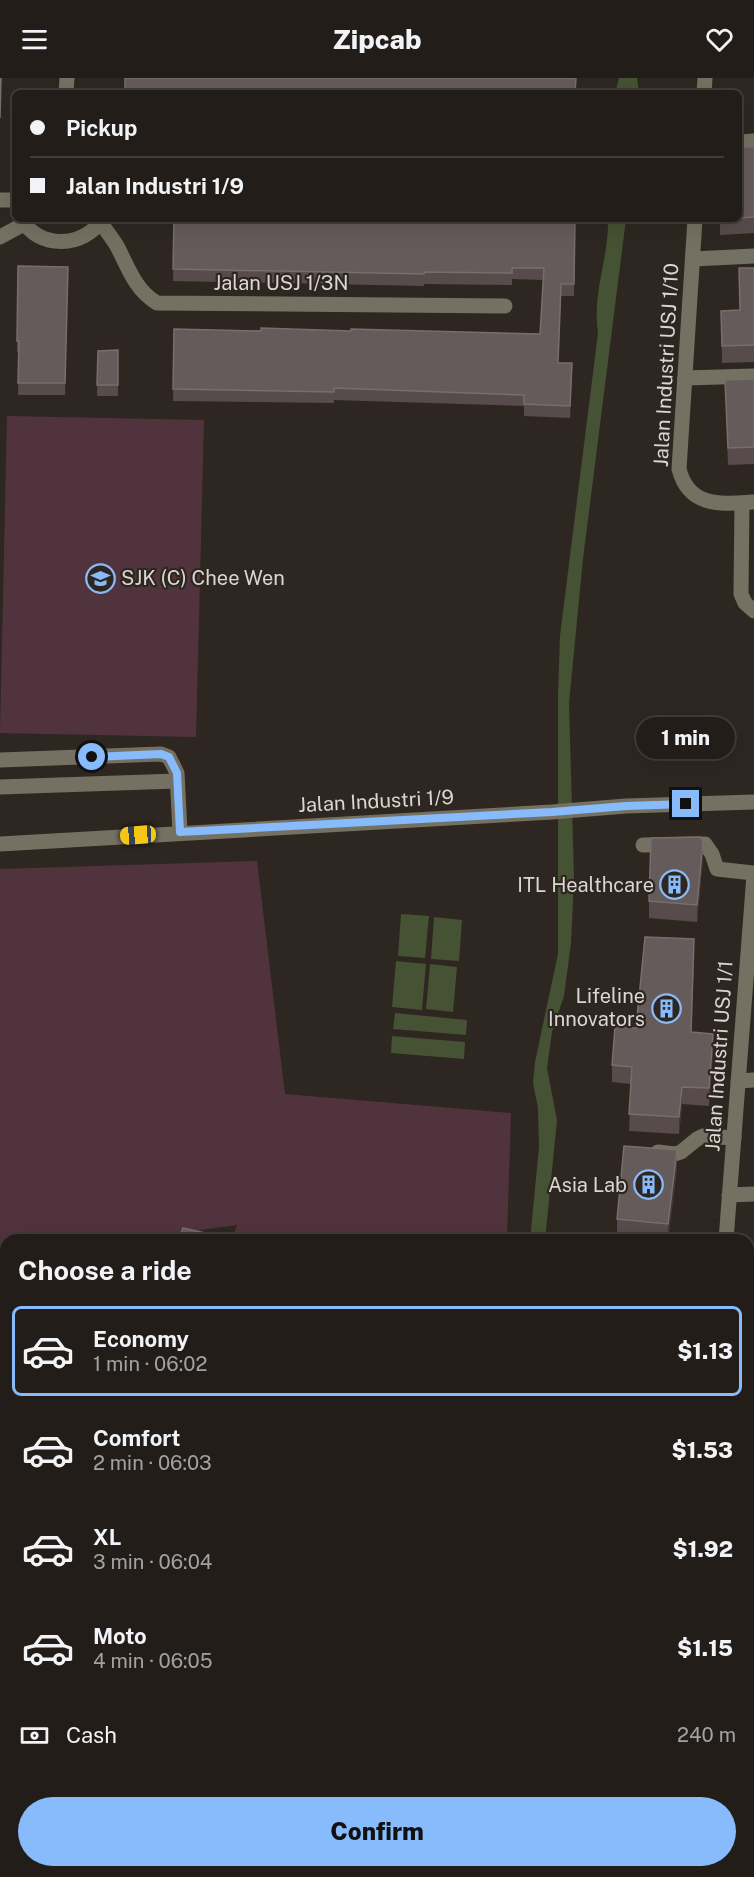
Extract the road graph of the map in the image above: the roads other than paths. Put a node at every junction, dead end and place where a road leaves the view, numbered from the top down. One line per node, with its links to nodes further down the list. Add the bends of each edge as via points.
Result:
1 (22, 222): 6 (street)
2 (24, 222): 3 (street, via 37,235 54,242 88,235)
3 (100, 222)
4 (102, 222): 9 (street, Jalan USJ 1/3N, via 137,286 157,303)
5 (695, 222): 8 (street, Jalan Industri USJ 1/10)
6 (0, 237)
7 (754, 256): 8 (street)
8 (693, 259): 11 (street, Jalan Industri USJ 1/10)
9 (505, 306)
10 (754, 376): 11 (street)
11 (685, 378): 12 (street, Jalan Industri USJ 1/10, via 679,469 682,482 688,491 710,502)
12 (748, 502): 13 (street, via 741,594)
13 (754, 611)
14 (0, 760): 15 (street, via 161,754 169,757)
15 (177, 781): 16 (street); 18 (street)
16 (0, 787)
17 (751, 804): 18 (street, Jalan Industri 1/9, via 578,809)
18 (180, 832): 19 (street, Jalan Industri 1/9)
19 (0, 844)
20 (643, 845): 21 (street, via 705,844 717,869)
21 (754, 874): 23 (street, Jalan Industri USJ 1/1)
22 (754, 1080): 23 (street)
23 (738, 1081): 24 (street, Jalan Industri USJ 1/1)
24 (734, 1138): 25 (street, via 703,1136 675,1154); 27 (street, Jalan Industri USJ 1/1)
25 (640, 1150)
26 (754, 1194): 27 (street)
27 (729, 1195): 28 (street, Jalan Industri USJ 1/1)
28 (726, 1234)

